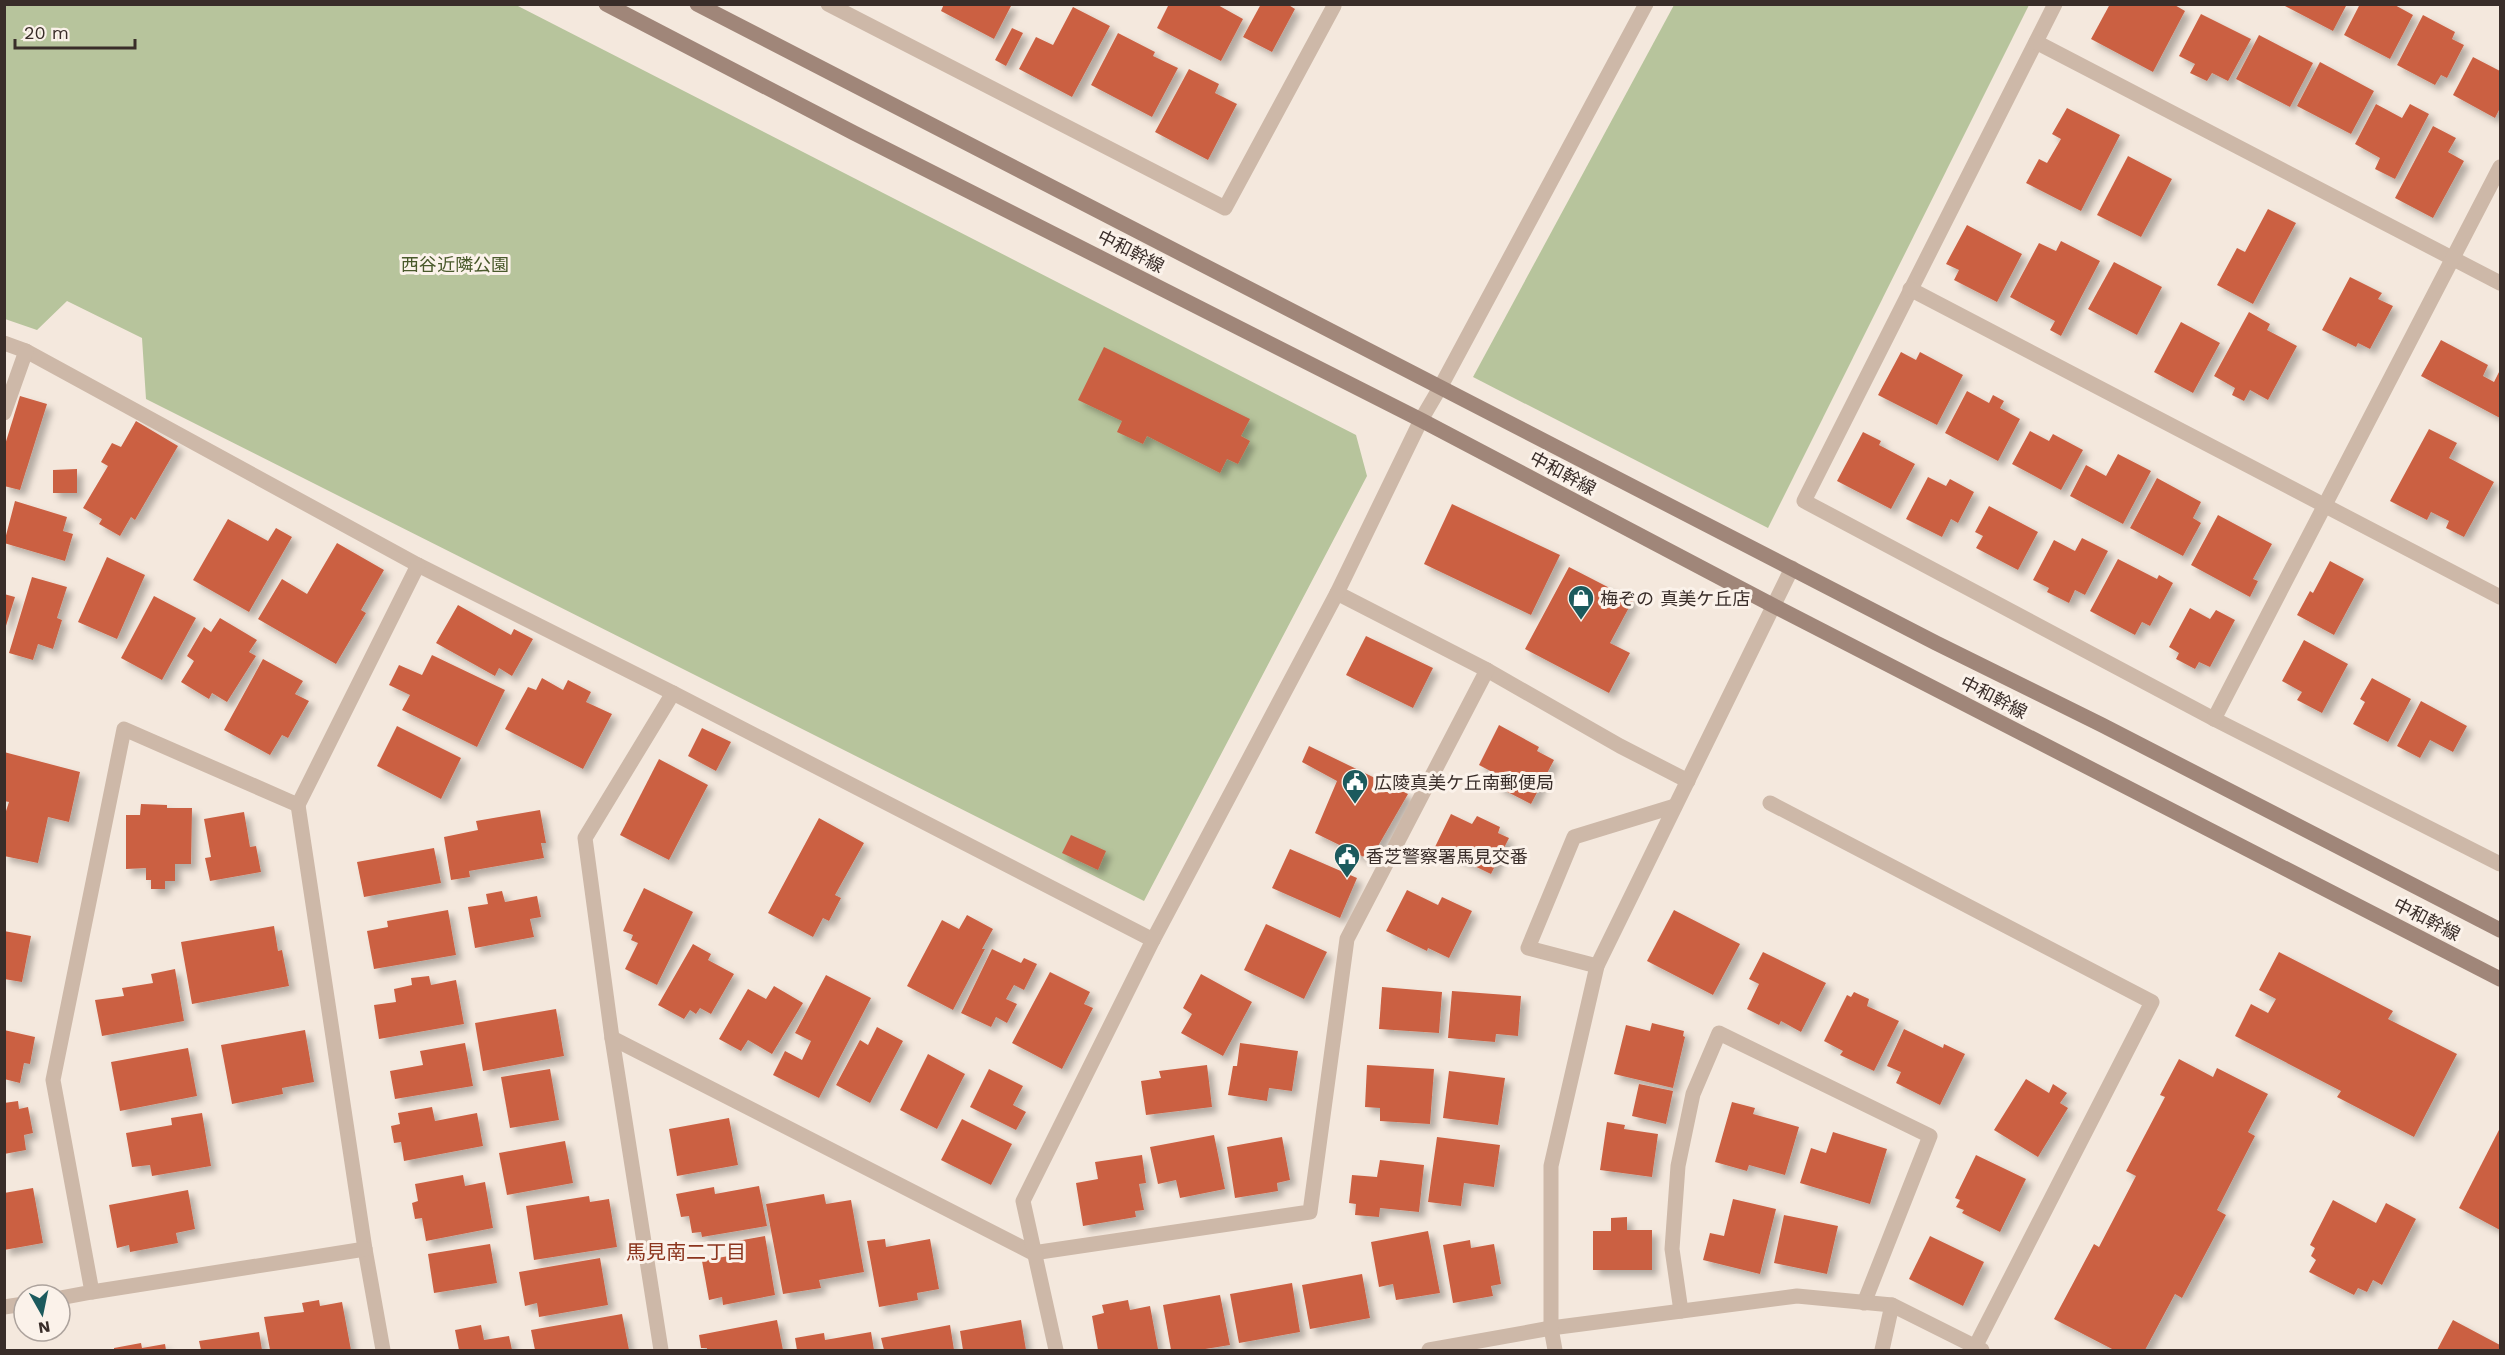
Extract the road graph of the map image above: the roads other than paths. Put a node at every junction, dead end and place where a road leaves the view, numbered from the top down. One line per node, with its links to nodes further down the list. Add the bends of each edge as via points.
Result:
1 (606, 4): 16 (main road, 中和幹線)
2 (697, 4): 14 (main road, 中和幹線)
3 (828, 4): 6 (street, via 1226,208)
4 (1646, 4): 14 (street)
5 (2055, 4): 7 (street)
6 (1333, 5)
7 (2036, 42): 9 (street); 11 (street)
8 (2500, 167): 9 (street)
9 (2453, 258): 10 (street); 17 (street)
10 (2500, 283)
11 (1910, 289): 17 (street); 25 (street, via 1804,501)
12 (4, 343): 13 (street)
13 (26, 351): 15 (street); 18 (street)
14 (1442, 386): 16 (street); 19 (main road, 中和幹線)
15 (4, 413)
16 (1421, 420): 20 (street); 22 (main road, 中和幹線)
17 (2325, 505): 21 (street); 25 (street)
18 (418, 565): 24 (street); 28 (street)
19 (1792, 568): 22 (street); 31 (main road, 中和幹線)
20 (1337, 594): 23 (street); 32 (street)
21 (2500, 597)
22 (1774, 606): 26 (street); 34 (main road, 中和幹線)
23 (1487, 670): 26 (street); 37 (street, via 1347,939 1310,1212)
24 (673, 693): 32 (street); 35 (street, via 585,838)
25 (2214, 719): 30 (street)
26 (1688, 781): 29 (street)
27 (1770, 803): 44 (street, via 2152,1002)
28 (298, 805): 36 (street); 38 (street, via 124,729 53,1080)
29 (1675, 806): 33 (street); 33 (street, via 1574,837 1528,948)
30 (2500, 864)
31 (2500, 930)
32 (1153, 940): 37 (street, via 1023,1201)
33 (1597, 966): 43 (street, via 1551,1166)
34 (2500, 979)
35 (612, 1038): 37 (street); 46 (street)
36 (365, 1249): 38 (street); 45 (street)
37 (1034, 1253): 47 (street)
38 (92, 1292): 39 (street)
39 (72, 1296)
40 (1864, 1303): 41 (street); 42 (street, via 1797,1296); 42 (street, via 1930,1136 1719,1033 1693,1094 1678,1166 1672,1249)
41 (1892, 1305): 44 (street); 50 (street)
42 (1681, 1311): 43 (street)
43 (1551, 1328): 48 (street); 49 (street)
44 (1978, 1349)
45 (383, 1350)
46 (661, 1350)
47 (1056, 1350)
48 (1429, 1350)
49 (1555, 1350)
50 (1882, 1350)

